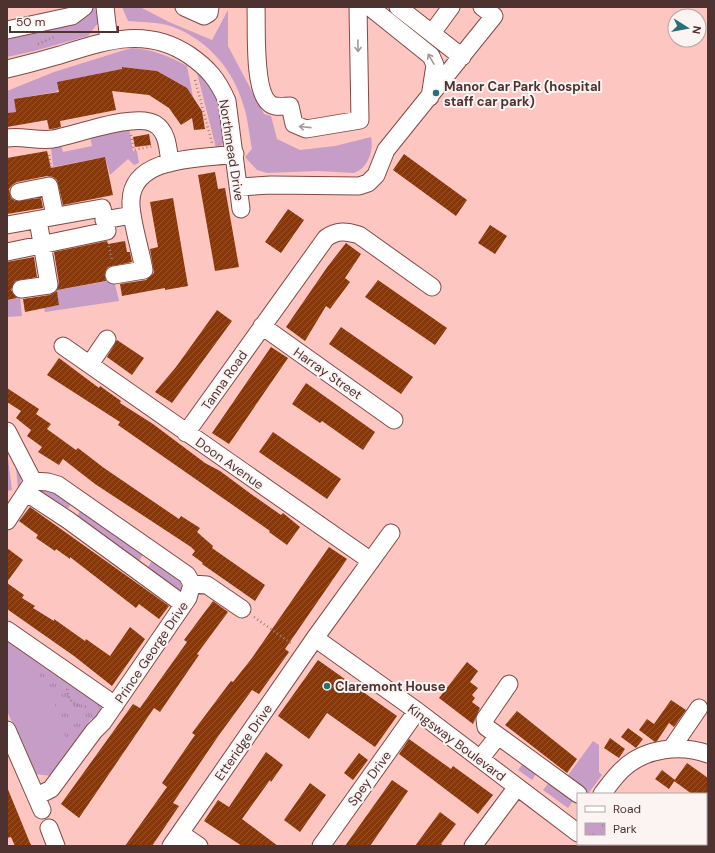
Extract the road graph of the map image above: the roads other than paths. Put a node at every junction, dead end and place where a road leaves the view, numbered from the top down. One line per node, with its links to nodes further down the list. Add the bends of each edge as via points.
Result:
1 (84, 7): 11 (street, via 72,16)
2 (105, 7): 13 (street)
3 (184, 7): 4 (street, via 204,16 209,13)
4 (210, 7)
5 (256, 7): 6 (street, one-way to 5, via 360,120 306,129 294,124 290,106 275,106 269,103 262,91 257,76)
6 (358, 7)
7 (370, 7): 16 (street, one-way to 7, via 435,65 431,56)
8 (398, 7): 12 (street)
9 (451, 7): 12 (street)
10 (482, 7): 14 (street, via 494,16)
11 (7, 30)
12 (432, 33): 14 (street)
13 (109, 41): 15 (street, Northmead Drive); 18 (street, Northmead Drive, via 134,37 151,39 176,47 208,69 221,86 227,101)
14 (462, 57): 16 (street)
15 (7, 69)
16 (430, 97): 20 (street, via 386,150 376,175 368,183 350,186 312,184)
17 (7, 138): 19 (street, via 20,136 52,139 129,121 144,120 155,124 164,133)
18 (235, 154): 19 (street); 20 (street, Northmead Drive)
19 (170, 163): 23 (street, via 152,168 135,182 130,200)
20 (239, 187): 22 (street, Northmead Drive)
21 (20, 192): 24 (street, via 49,186)
22 (241, 209)
23 (132, 215): 27 (street); 30 (street, via 144,270)
24 (55, 216): 25 (street); 27 (street, via 102,208)
25 (38, 220): 26 (street); 28 (street)
26 (7, 225)
27 (106, 226): 28 (street)
28 (42, 246): 29 (street); 32 (street, via 49,285)
29 (7, 252)
30 (114, 276)
31 (432, 287): 33 (street, Tanna Road, via 359,235 337,232 326,238)
32 (21, 289)
33 (262, 326): 37 (street, Harray Street); 39 (street, Tanna Road)
34 (107, 340): 36 (street)
35 (63, 346): 36 (street, Doon Avenue)
36 (90, 364): 39 (street, Doon Avenue)
37 (394, 420)
38 (7, 431): 40 (street)
39 (186, 433): 46 (street, Doon Avenue)
40 (30, 487): 41 (street, Prince George Drive, via 48,482 58,485); 42 (street); 43 (street)
41 (81, 501): 42 (street); 45 (street, Prince George Drive)
42 (68, 520): 47 (street)
43 (7, 521)
44 (391, 533): 46 (street, Etteridge Drive)
45 (153, 551): 47 (street); 48 (street, Prince George Drive, via 187,575)
46 (371, 561): 52 (street, Etteridge Drive)
47 (139, 572): 49 (street)
48 (192, 584): 49 (street, Prince George Drive, via 192,591); 50 (street, via 207,585)
49 (183, 604): 54 (street, Prince George Drive)
50 (242, 609)
51 (7, 630): 54 (street)
52 (315, 638): 56 (street, Kingsway Boulevard); 67 (street, Etteridge Drive)
53 (509, 684): 58 (street, via 485,719 486,727)
54 (115, 705): 57 (street, Prince George Drive, via 39,803)
55 (699, 708): 59 (street)
56 (417, 712): 61 (street, Kingsway Boulevard); 70 (street, Spey Drive, via 353,789)
57 (7, 730)
58 (498, 736): 61 (street); 63 (street)
59 (671, 749): 60 (street, via 689,749); 64 (street, via 656,751 634,761 624,768)
60 (708, 754)
61 (480, 759): 62 (street, Kingsway Boulevard)
62 (517, 787): 66 (street, Kingsway Boulevard); 71 (street)
63 (577, 793)
64 (603, 793)
65 (49, 828): 68 (street)
66 (577, 831)
67 (176, 839): 69 (street)
68 (56, 846)
69 (199, 846)
70 (321, 846)
71 (473, 846)

